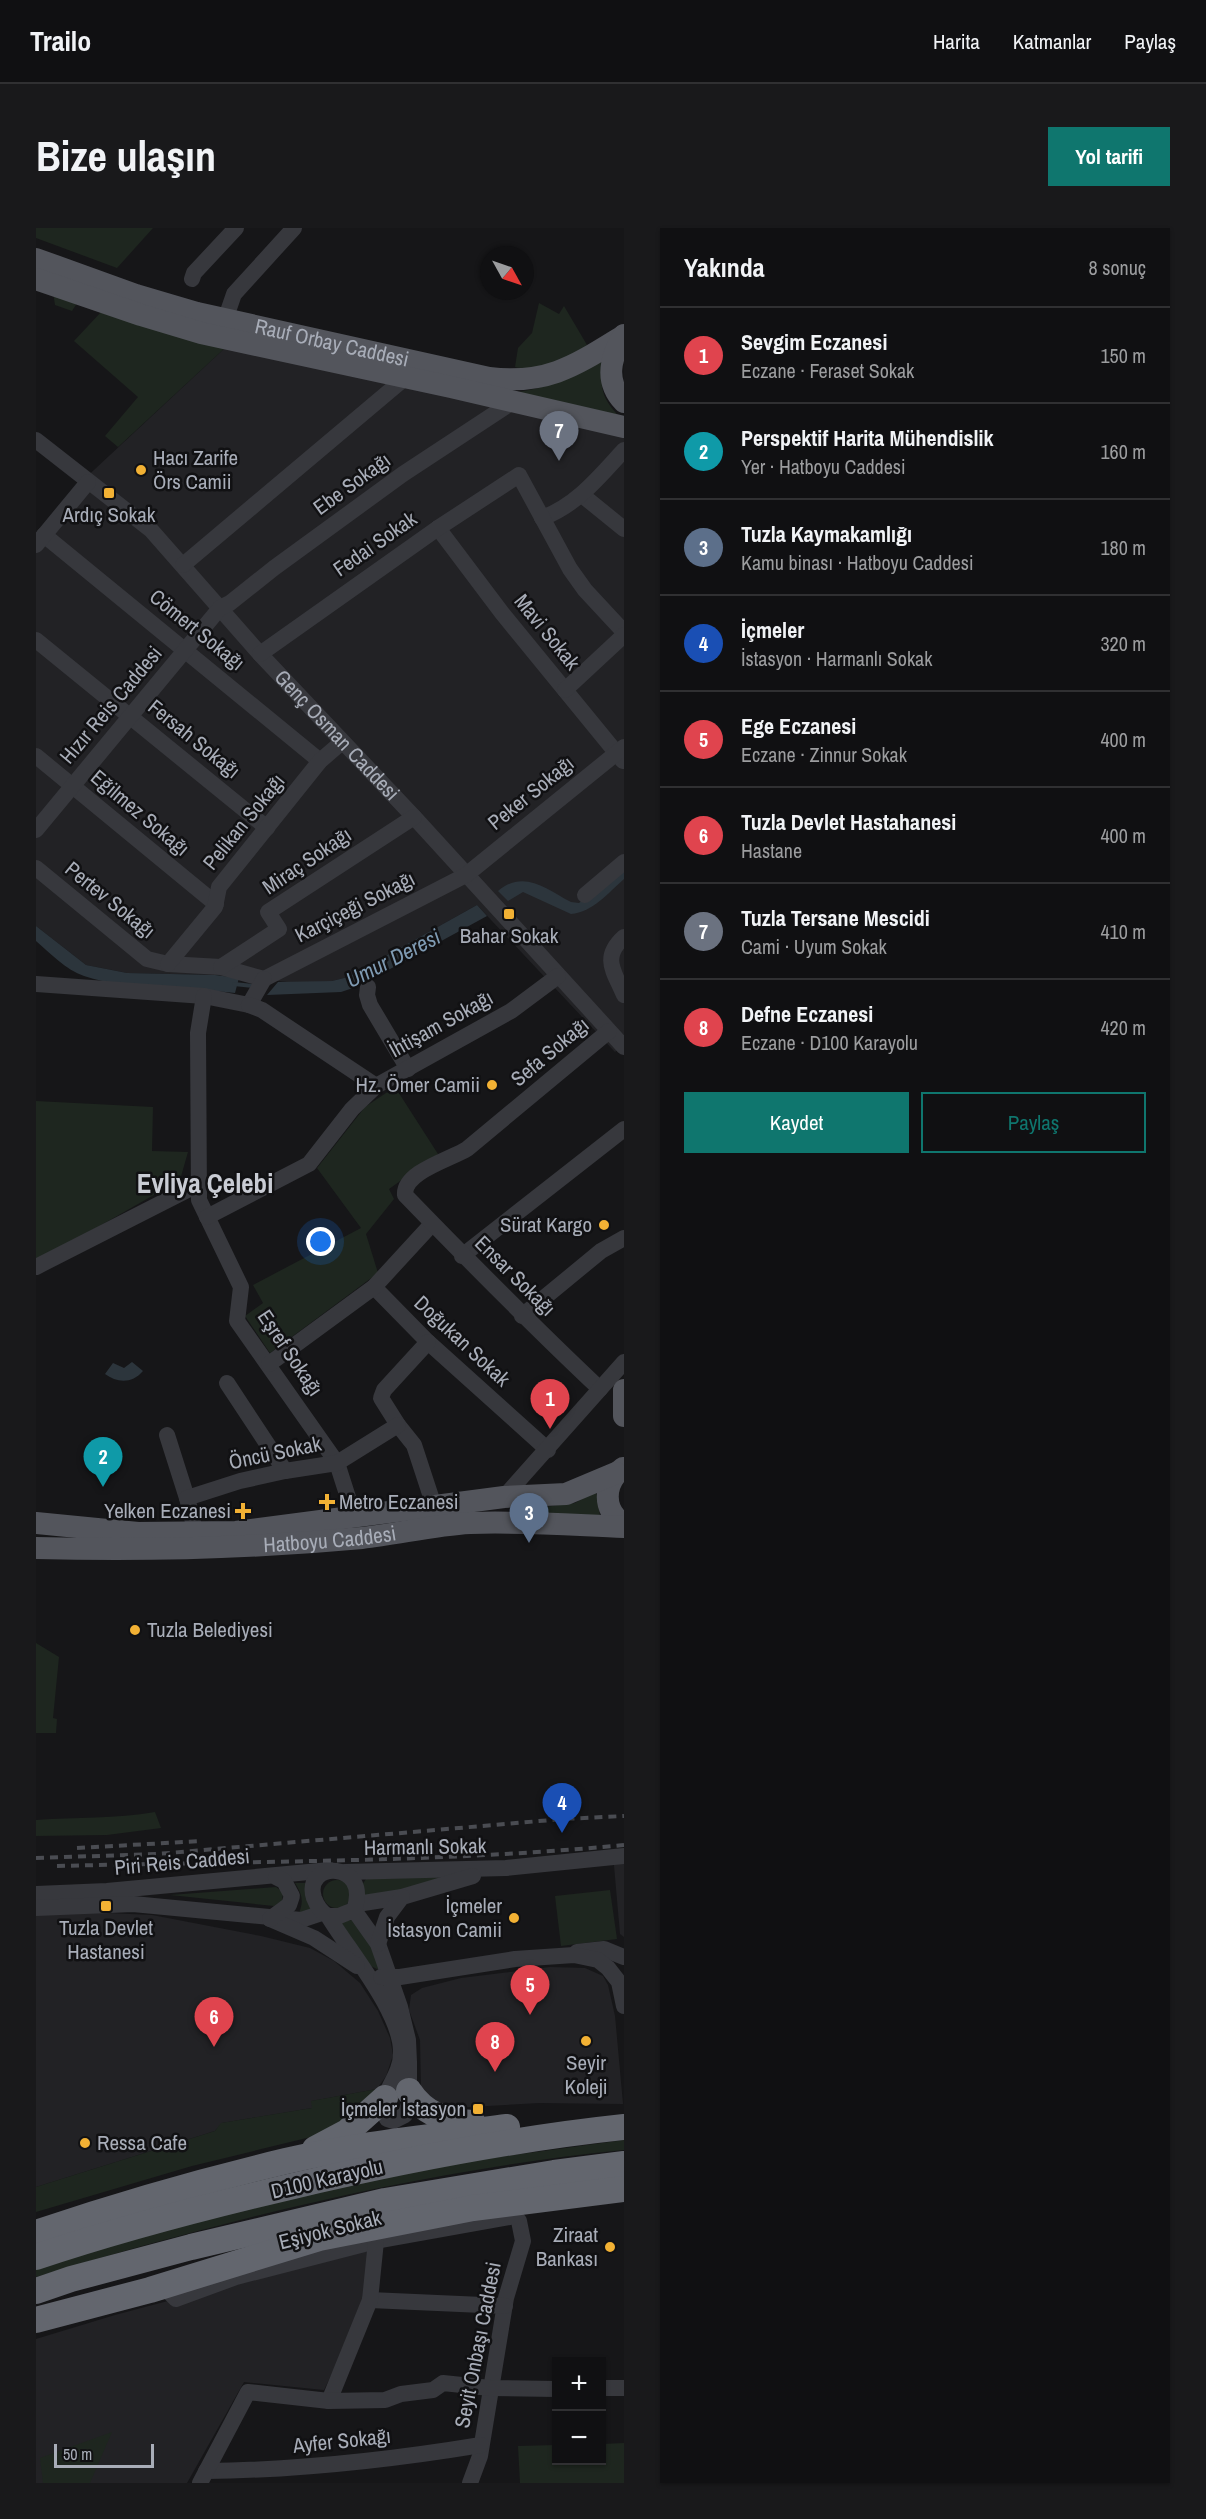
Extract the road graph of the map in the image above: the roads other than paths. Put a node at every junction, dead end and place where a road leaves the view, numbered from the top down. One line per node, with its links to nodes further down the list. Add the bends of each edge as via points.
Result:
1 (236, 228): 5 (street)
2 (294, 228): 6 (street, via 234,294)
3 (36, 259): 6 (main road, Rauf Orbay Caddesi, via 154,301)
4 (36, 279): 8 (main road, Rauf Orbay Caddesi, via 201,333)
5 (192, 279)
6 (225, 320): 7 (main road, Rauf Orbay Caddesi, via 503,380 530,380 557,373)
7 (624, 336): 10 (main road, Rauf Orbay Caddesi, via 610,369 613,387)
8 (405, 378): 9 (main road, Rauf Orbay Caddesi); 20 (street)
9 (514, 401): 11 (main road, Rauf Orbay Caddesi); 21 (street, Ebe Sokağı, via 403,474)
10 (624, 402)
11 (624, 427)
12 (36, 440): 14 (street, Genç Osman Caddesi)
13 (624, 450): 15 (street)
14 (88, 482): 19 (street); 20 (street, Genç Osman Caddesi, via 152,530)
15 (582, 495): 16 (street); 18 (street)
16 (542, 518): 17 (street, Fedai Sokak, via 519,475); 22 (street, via 578,580)
17 (438, 528): 25 (street, Fedai Sokak); 26 (street, Mavi Sokak)
18 (624, 529)
19 (40, 540): 24 (street, Cömert Sokağı)
20 (183, 565): 21 (street, Genç Osman Caddesi)
21 (220, 608): 24 (street, Hızır Reis Caddesi); 25 (street, Genç Osman Caddesi)
22 (624, 634): 26 (street)
23 (36, 640): 27 (street, Fersah Sokağı)
24 (185, 650): 27 (street, Hızır Reis Caddesi); 31 (street, Cömert Sokağı)
25 (260, 654): 28 (street, Genç Osman Caddesi)
26 (565, 690): 29 (street, Mavi Sokak)
27 (130, 717): 32 (street, Hızır Reis Caddesi); 34 (street, Fersah Sokağı)
28 (342, 742): 31 (street, Pelikan Sokağı); 33 (street, Genç Osman Caddesi)
29 (622, 754): 38 (street, Peker Sokağı)
30 (36, 756): 32 (street, Eğilmez Sokağı)
31 (320, 761): 34 (street, Pelikan Sokağı)
32 (73, 786): 35 (street, Hızır Reis Caddesi); 40 (street, Eğilmez Sokağı)
33 (414, 817): 38 (street, Genç Osman Caddesi); 43 (street, Miraç Sokağı, via 268,912 279,929)
34 (267, 828): 40 (street, Pelikan Sokağı, via 219,887)
35 (36, 830)
36 (624, 862): 39 (street)
37 (36, 868): 42 (street, Pertev Sokağı, via 147,959)
38 (466, 875): 44 (street, Genç Osman Caddesi); 45 (street, Karçiçeği Sokağı)
39 (585, 895)
40 (216, 904): 42 (street, Pelikan Sokağı)
41 (624, 937): 48 (street, via 612,949 610,959)
42 (168, 964): 43 (street, Pertev Sokağı)
43 (221, 967): 45 (street, Pertev Sokağı)
44 (558, 976): 51 (street, Genç Osman Caddesi); 53 (street, İhtişam Sokağı, via 511,1011)
45 (263, 980): 50 (street)
46 (36, 984): 49 (street)
47 (368, 987): 53 (street, via 370,1005)
48 (624, 995)
49 (204, 996): 50 (street); 56 (street, Eşref Sokağı, via 198,1033)
50 (252, 1001): 54 (street)
51 (609, 1032): 52 (street, Genç Osman Caddesi); 57 (street, Sefa Sokağı, via 467,1149 432,1164)
52 (624, 1047)
53 (408, 1069): 54 (street, İhtişam Sokağı)
54 (376, 1086): 58 (street, İhtişam Sokağı, via 352,1109 309,1164)
55 (624, 1129): 61 (street)
56 (197, 1185): 58 (street, Eşref Sokağı); 62 (street)
57 (404, 1191): 59 (street, Ensar Sokağı)
58 (207, 1217): 67 (street, Eşref Sokağı, via 241,1287 237,1321)
59 (431, 1225): 61 (street, Ensar Sokağı); 63 (street)
60 (624, 1238): 64 (street, via 601,1251)
61 (462, 1256): 64 (street, Ensar Sokağı)
62 (36, 1267)
63 (374, 1287): 65 (street, Doğukan Sokak); 67 (street)
64 (522, 1316): 69 (street, Ensar Sokağı)
65 (428, 1342): 72 (street, via 381,1398); 74 (street, Doğukan Sokak)
66 (624, 1362): 69 (street)
67 (269, 1364): 75 (street, Eşref Sokağı)
68 (227, 1383): 77 (street)
69 (600, 1389): 74 (street)
70 (624, 1390): 71 (main road)
71 (624, 1416)
72 (398, 1425): 75 (street, Öncü Sokak); 80 (street, via 414,1445)
73 (167, 1435): 79 (street)
74 (548, 1450): 78 (street)
75 (337, 1463): 77 (street, Öncü Sokak); 81 (street, Eşref Sokağı)
76 (621, 1465): 78 (main road, Hatboyu Caddesi, via 566,1494); 83 (main road, via 610,1482 608,1502)
77 (285, 1471): 79 (street, Öncü Sokak)
78 (504, 1497): 80 (main road, Hatboyu Caddesi)
79 (187, 1498): 84 (street)
80 (434, 1506): 81 (main road, Hatboyu Caddesi)
81 (354, 1516): 84 (main road, Hatboyu Caddesi)
82 (36, 1523): 84 (main road, Hatboyu Caddesi)
83 (624, 1526): 85 (main road, Hatboyu Caddesi, via 477,1523 363,1538 200,1549)
84 (196, 1534)
85 (36, 1548)
86 (624, 1856): 87 (street, Harmanlı Sokak)
87 (506, 1868): 88 (street, Harmanlı Sokak); 91 (street, Harmanlı Sokak)
88 (338, 1871): 89 (street, Piri Reis Caddesi); 92 (street, via 354,1882 358,1897); 94 (street, via 319,1876 313,1889)
89 (276, 1876): 90 (street, Piri Reis Caddesi); 95 (street, via 284,1881 292,1896 289,1905)
90 (36, 1894)
91 (402, 1897): 92 (street, Harmanlı Sokak); 96 (street, via 387,1917)
92 (355, 1907): 94 (street, via 339,1916); 96 (street)
93 (36, 1908): 95 (street, Piri Reis Caddesi, via 133,1904)
94 (325, 1915): 95 (street, via 301,1920); 99 (street)
95 (270, 1919): 99 (street, via 314,1938)
96 (379, 1947): 100 (street, via 391,1960 410,1968); 101 (street)
97 (559, 1955): 98 (street, via 604,1949); 100 (street); 102 (street, via 588,1957 608,1968 619,1982)
98 (624, 1957)
99 (362, 1970): 101 (street); 104 (street, via 383,2000 401,2042)
100 (436, 1970): 101 (street); 103 (street, via 408,1986)
101 (389, 1977): 103 (street)
102 (624, 2006)
103 (400, 2007): 104 (street, via 408,2040)
104 (397, 2094): 105 (highway, via 458,2123); 107 (highway, via 347,2132)
105 (522, 2125): 106 (highway); 107 (highway)
106 (621, 2128): 114 (highway, D100 Karayolu, via 369,2168 155,2220)
107 (287, 2161): 112 (highway)
108 (624, 2164): 111 (highway, D100 Karayolu, via 440,2190)
109 (624, 2189): 115 (highway, via 473,2208 319,2238)
110 (515, 2216): 113 (street, Eşiyok Sokak); 118 (street, Seyit Onbaşı Caddesi, via 523,2241)
111 (279, 2224): 116 (highway, D100 Karayolu); 119 (highway)
112 (36, 2233)
113 (376, 2241): 115 (street, Eşiyok Sokak, via 236,2277 176,2299); 117 (street)
114 (36, 2258)
115 (163, 2286): 119 (highway)
116 (36, 2291)
117 (370, 2300): 118 (street); 124 (street)
118 (505, 2306): 120 (street, Seyit Onbaşı Caddesi)
119 (36, 2318)
120 (490, 2388): 123 (street); 124 (street, via 443,2383 433,2390 385,2400); 125 (street, Seyit Onbaşı Caddesi)
121 (606, 2388): 122 (street)
122 (624, 2388)
123 (552, 2389)
124 (329, 2401): 126 (street, via 248,2392)
125 (481, 2445): 126 (street, Ayfer Sokağı, via 331,2466); 127 (street, Seyit Onbaşı Caddesi)
126 (203, 2477)
127 (470, 2483)

